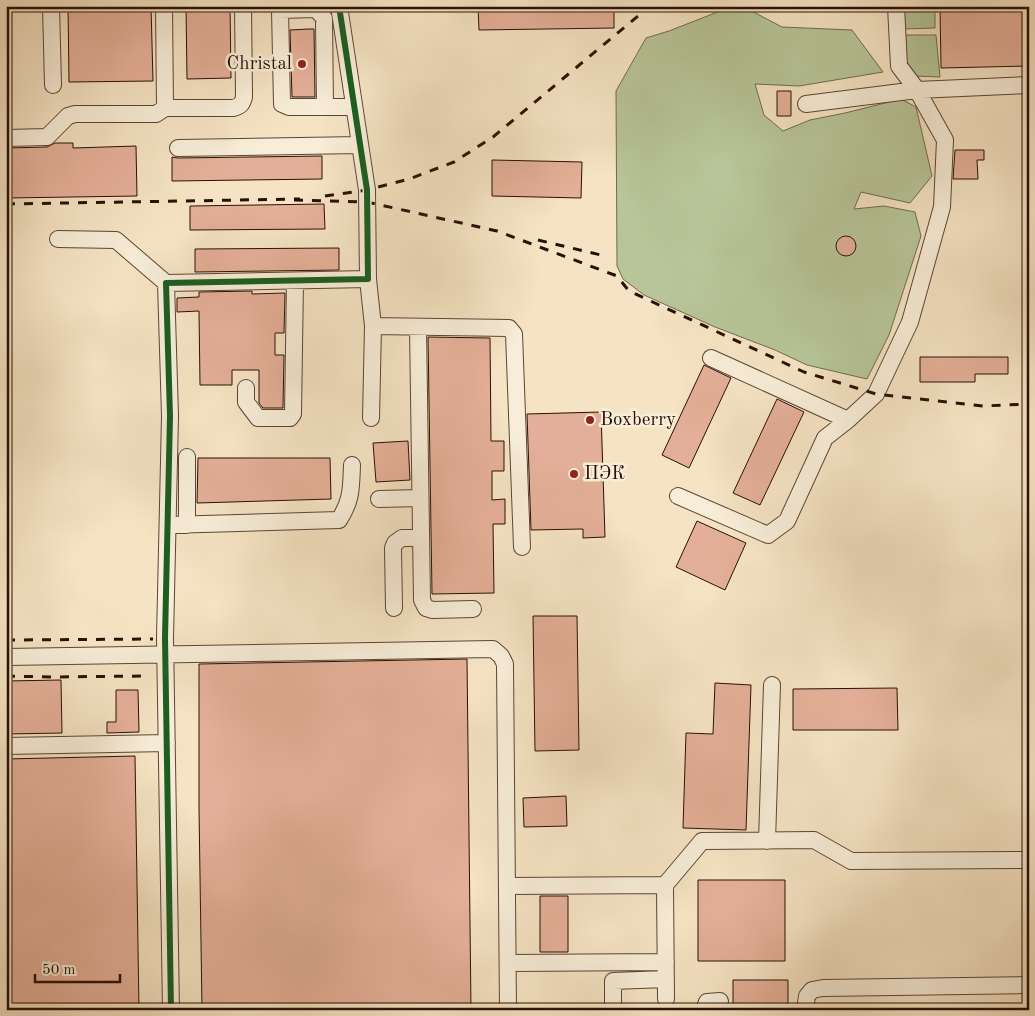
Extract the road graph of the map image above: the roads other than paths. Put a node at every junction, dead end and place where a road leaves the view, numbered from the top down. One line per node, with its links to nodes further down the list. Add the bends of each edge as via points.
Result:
1 (52, 6): 8 (street)
2 (164, 6): 14 (street)
3 (243, 6): 14 (street, via 244,97 239,107)
4 (339, 6): 13 (street)
5 (896, 6): 10 (street, via 899,66)
6 (280, 8): 7 (street); 12 (street, via 282,104 289,107)
7 (316, 8): 12 (street, via 324,18)
8 (53, 85)
9 (1029, 85): 10 (street)
10 (917, 90): 11 (street); 27 (street, via 945,140 942,207 910,322 876,394)
11 (806, 104)
12 (325, 107): 13 (street)
13 (354, 107): 16 (street)
14 (165, 108): 15 (street, via 156,114 76,114 68,116 47,137)
15 (6, 138)
16 (360, 144): 17 (street); 19 (street, via 367,190)
17 (178, 148)
18 (58, 239): 21 (street, via 116,240)
19 (368, 279): 20 (street); 22 (street)
20 (295, 281): 21 (street); 25 (street, via 293,414 290,418 258,418 246,402)
21 (166, 283): 33 (street, via 170,416)
22 (373, 326): 23 (street); 26 (street)
23 (418, 327): 31 (street); 36 (street, via 509,328 514,334)
24 (711, 358): 27 (street)
25 (246, 388)
26 (371, 418)
27 (848, 420): 30 (street, via 826,438 786,521 768,535)
28 (187, 457): 34 (street)
29 (352, 465): 34 (street, via 351,495 339,520)
30 (678, 496)
31 (420, 498): 32 (street); 35 (street)
32 (378, 499)
33 (168, 525): 34 (street); 39 (street)
34 (187, 525)
35 (421, 538): 37 (street, via 402,538 393,548); 38 (street, via 423,604 433,610)
36 (522, 547)
37 (394, 608)
38 (473, 609)
39 (166, 655): 40 (street); 42 (street); 47 (street, via 493,649 505,664)
40 (6, 657)
41 (772, 685): 44 (street)
42 (166, 743): 43 (street); 54 (street)
43 (6, 746)
44 (767, 841): 45 (street, via 814,840 851,861); 46 (street, via 702,842)
45 (1029, 860)
46 (665, 885): 47 (street); 48 (street)
47 (508, 886): 49 (street)
48 (666, 962): 49 (street); 50 (street)
49 (509, 963): 55 (street)
50 (666, 979): 52 (street); 56 (street, via 614,981)
51 (1029, 985): 58 (street, via 823,988 812,990 807,996)
52 (666, 999)
53 (720, 1001): 57 (street, via 707,1002)
54 (170, 1010)
55 (508, 1010)
56 (614, 1010)
57 (704, 1010)
58 (805, 1010)

